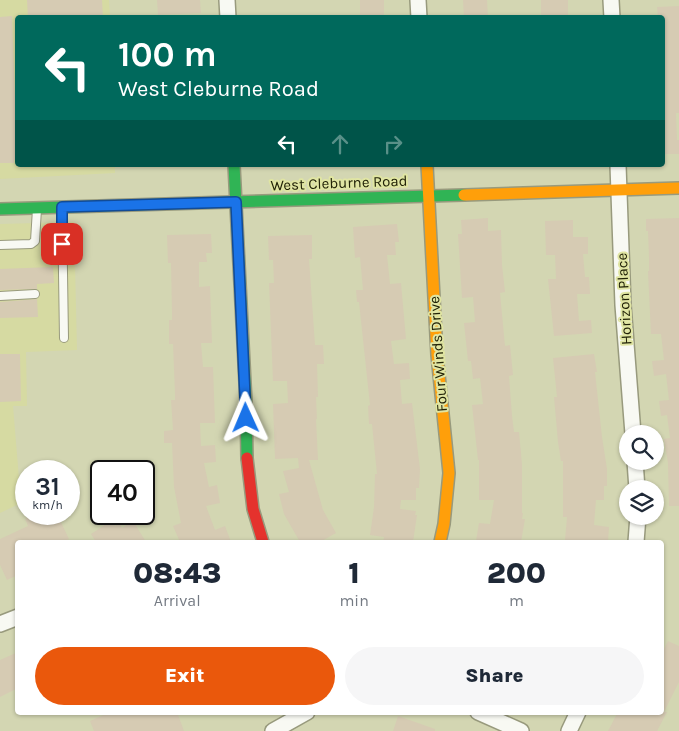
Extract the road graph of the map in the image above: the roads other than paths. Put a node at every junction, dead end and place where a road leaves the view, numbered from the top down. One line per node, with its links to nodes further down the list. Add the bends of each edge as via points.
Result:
1 (227, 0): 4 (street)
2 (418, 0): 5 (street)
3 (611, 0): 6 (street)
4 (228, 15)
5 (419, 15)
6 (612, 15)
7 (234, 167): 13 (street)
8 (427, 167): 12 (street, Four Winds Drive)
9 (618, 167): 11 (street, Horizon Place)
10 (679, 188): 11 (street, West Cleburne Road)
11 (618, 190): 12 (street, West Cleburne Road); 21 (street, Horizon Place)
12 (429, 195): 13 (street, West Cleburne Road); 24 (street, Four Winds Drive, via 437,355 448,473)
13 (236, 202): 14 (street, West Cleburne Road); 23 (street, via 246,465 253,509)
14 (62, 207): 15 (street, West Cleburne Road); 20 (lane)
15 (37, 208): 16 (street, West Cleburne Road); 17 (lane, via 35,241 31,244)
16 (0, 209)
17 (0, 245)
18 (35, 294): 19 (lane)
19 (0, 296)
20 (64, 338)
21 (632, 425)
22 (637, 525): 25 (street)
23 (262, 540)
24 (440, 540)
25 (636, 540)
26 (15, 618): 27 (street)
27 (0, 624)
28 (302, 715): 31 (street)
29 (485, 715): 32 (street)
30 (577, 715): 33 (street)
31 (273, 731)
32 (521, 731)
33 (569, 731)

